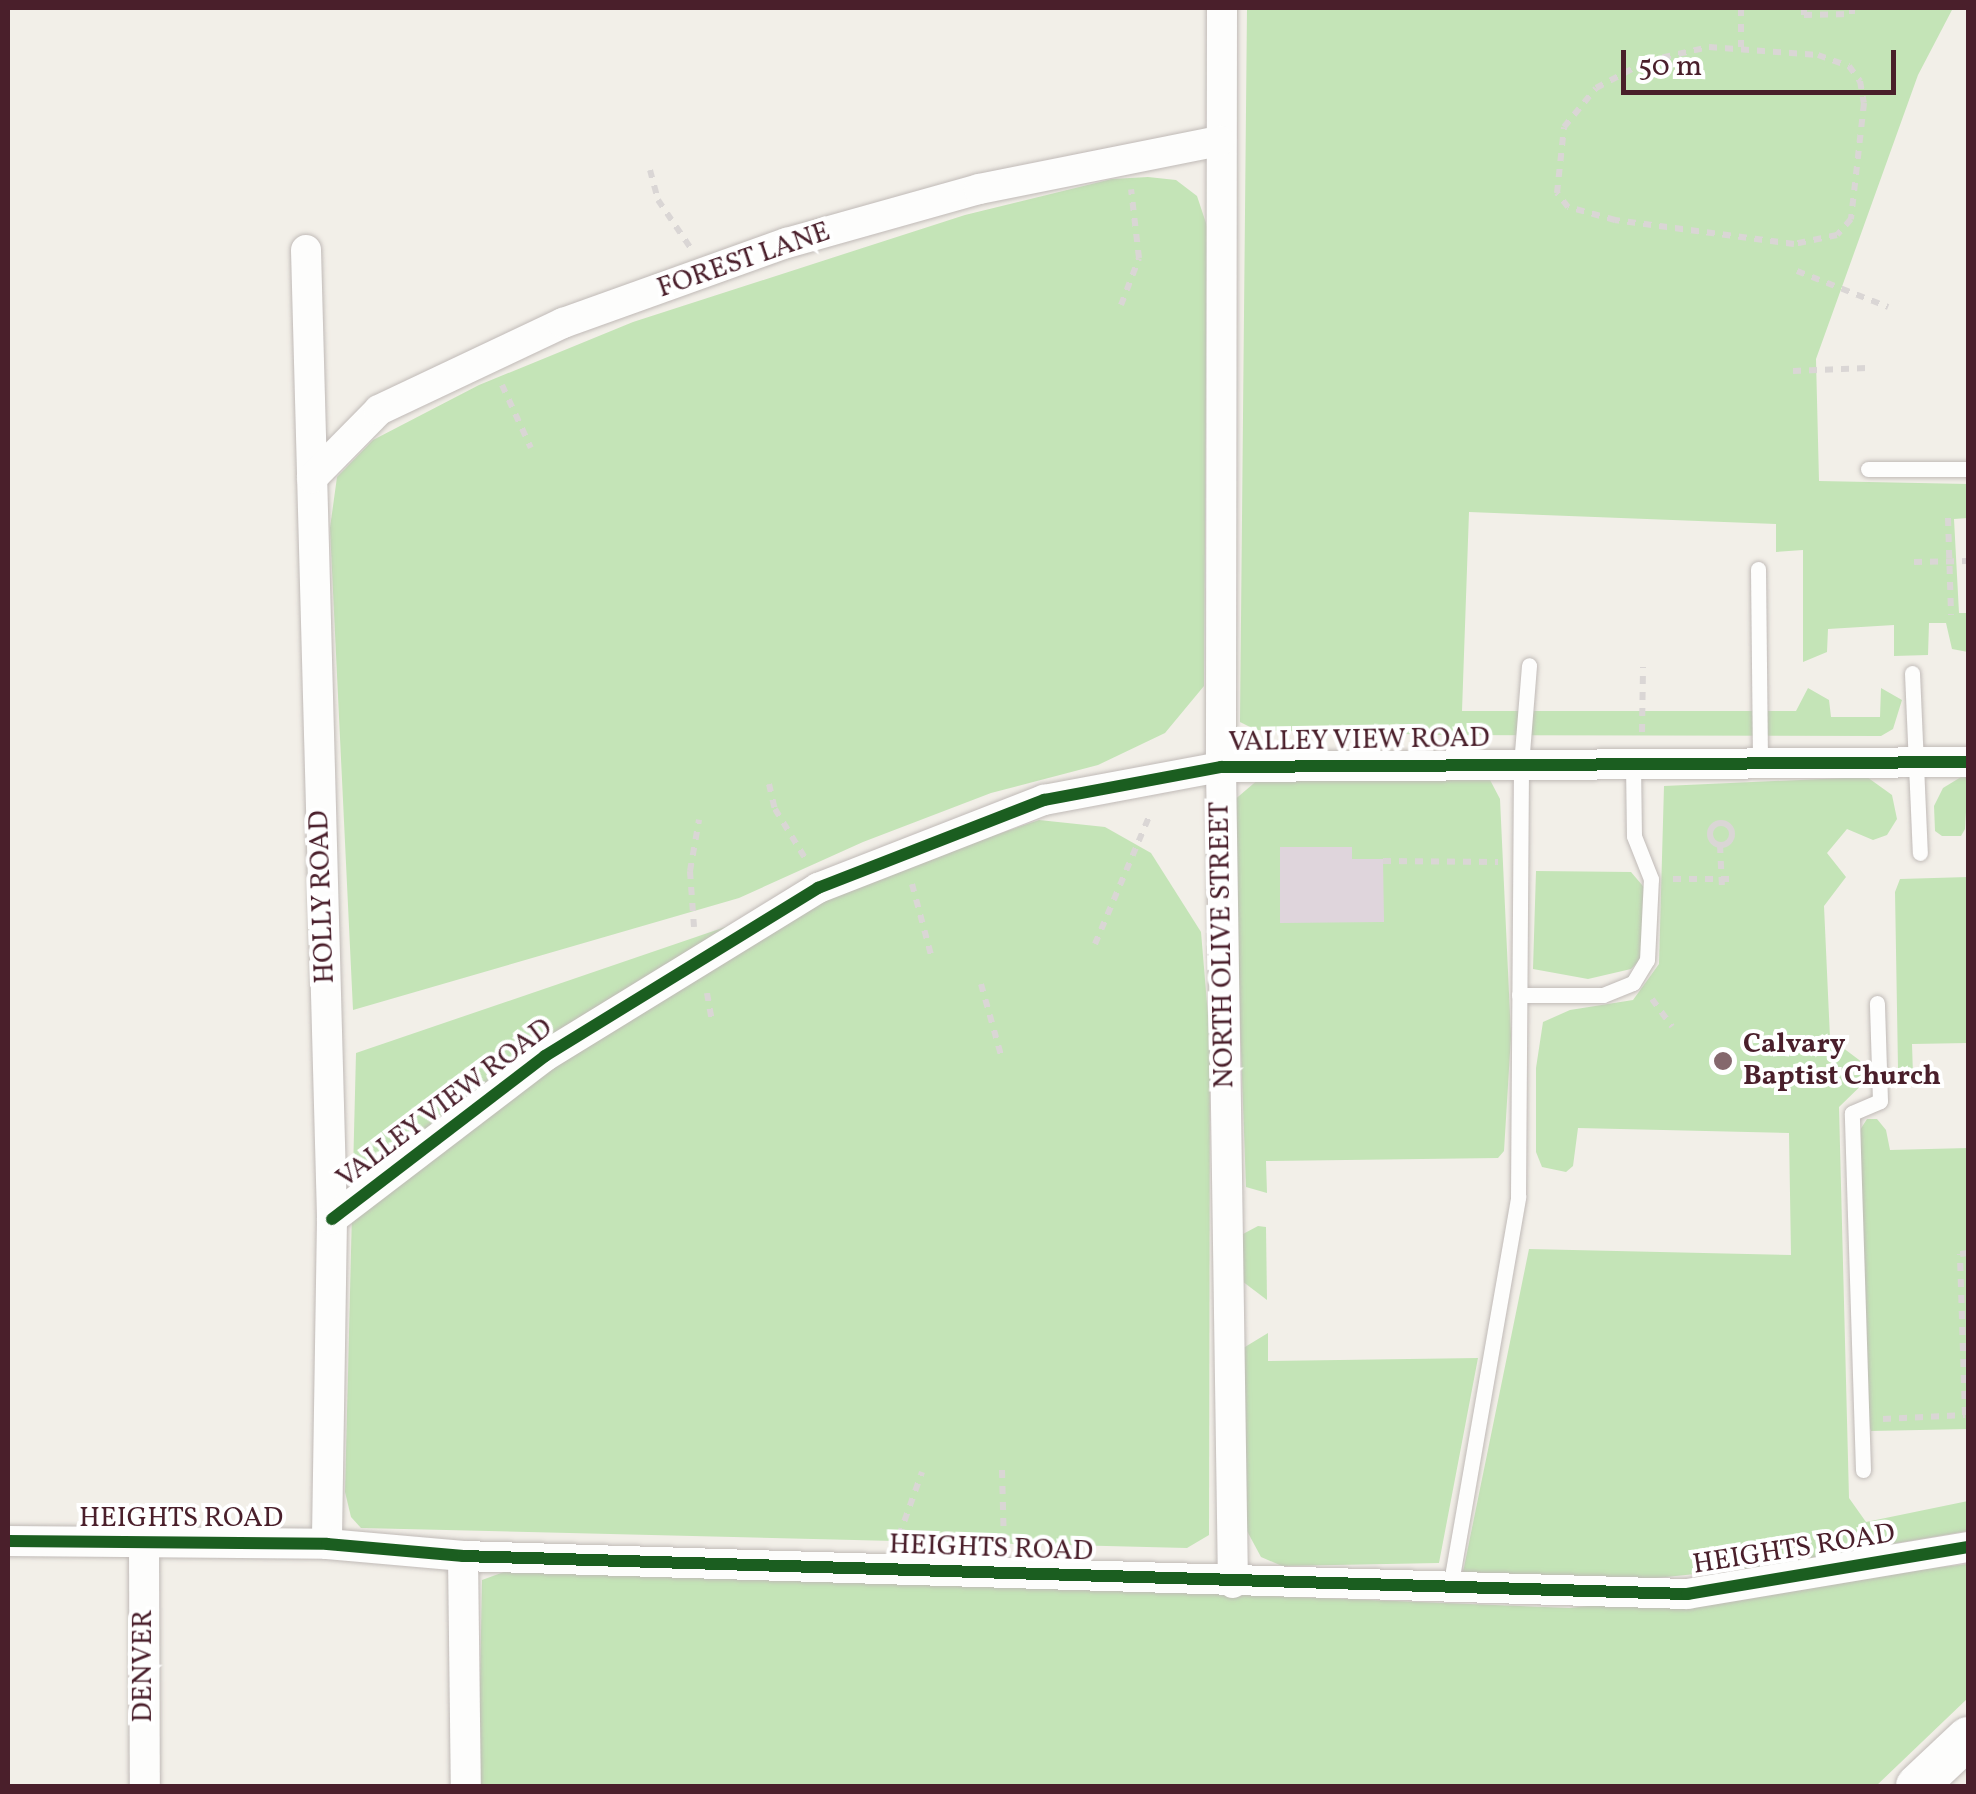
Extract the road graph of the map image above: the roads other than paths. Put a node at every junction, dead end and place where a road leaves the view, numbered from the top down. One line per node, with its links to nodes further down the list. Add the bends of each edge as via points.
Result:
1 (1222, 8): 2 (street, NORTH OLIVE STREET)
2 (1220, 140): 6 (street, FOREST LANE, via 978,188 563,324 379,410); 15 (street, NORTH OLIVE STREET)
3 (306, 250): 6 (street, HOLLY ROAD)
4 (1868, 469): 5 (lane)
5 (1968, 469)
6 (312, 478): 19 (street, HOLLY ROAD)
7 (1758, 569): 12 (lane)
8 (1529, 664): 14 (lane)
9 (1912, 673): 10 (lane)
10 (1916, 762): 11 (street, VALLEY VIEW ROAD); 12 (street, VALLEY VIEW ROAD); 16 (lane)
11 (1968, 762)
12 (1760, 763): 13 (street, VALLEY VIEW ROAD)
13 (1637, 764): 14 (street, VALLEY VIEW ROAD); 17 (lane, via 1634,836 1651,879 1647,960 1633,983 1603,995)
14 (1520, 765): 15 (street, VALLEY VIEW ROAD); 17 (lane)
15 (1221, 766): 19 (street, VALLEY VIEW ROAD, via 1044,800 818,888 545,1056); 26 (street, NORTH OLIVE STREET)
16 (1920, 853)
17 (1519, 995): 27 (lane, via 1518,1197)
18 (1877, 1003): 20 (lane, via 1880,1101 1852,1113)
19 (332, 1219): 22 (street, HOLLY ROAD)
20 (1863, 1470)
21 (8, 1541): 23 (street, HEIGHTS ROAD)
22 (327, 1544): 23 (street, HEIGHTS ROAD); 25 (street, HEIGHTS ROAD)
23 (144, 1545): 29 (street, DENVER)
24 (1968, 1547): 27 (street, HEIGHTS ROAD, via 1687,1594)
25 (462, 1556): 26 (street, HEIGHTS ROAD); 30 (street)
26 (1233, 1583): 27 (street, HEIGHTS ROAD)
27 (1450, 1588)
28 (1968, 1738): 31 (main road)
29 (145, 1786)
30 (466, 1786)
31 (1917, 1786)

